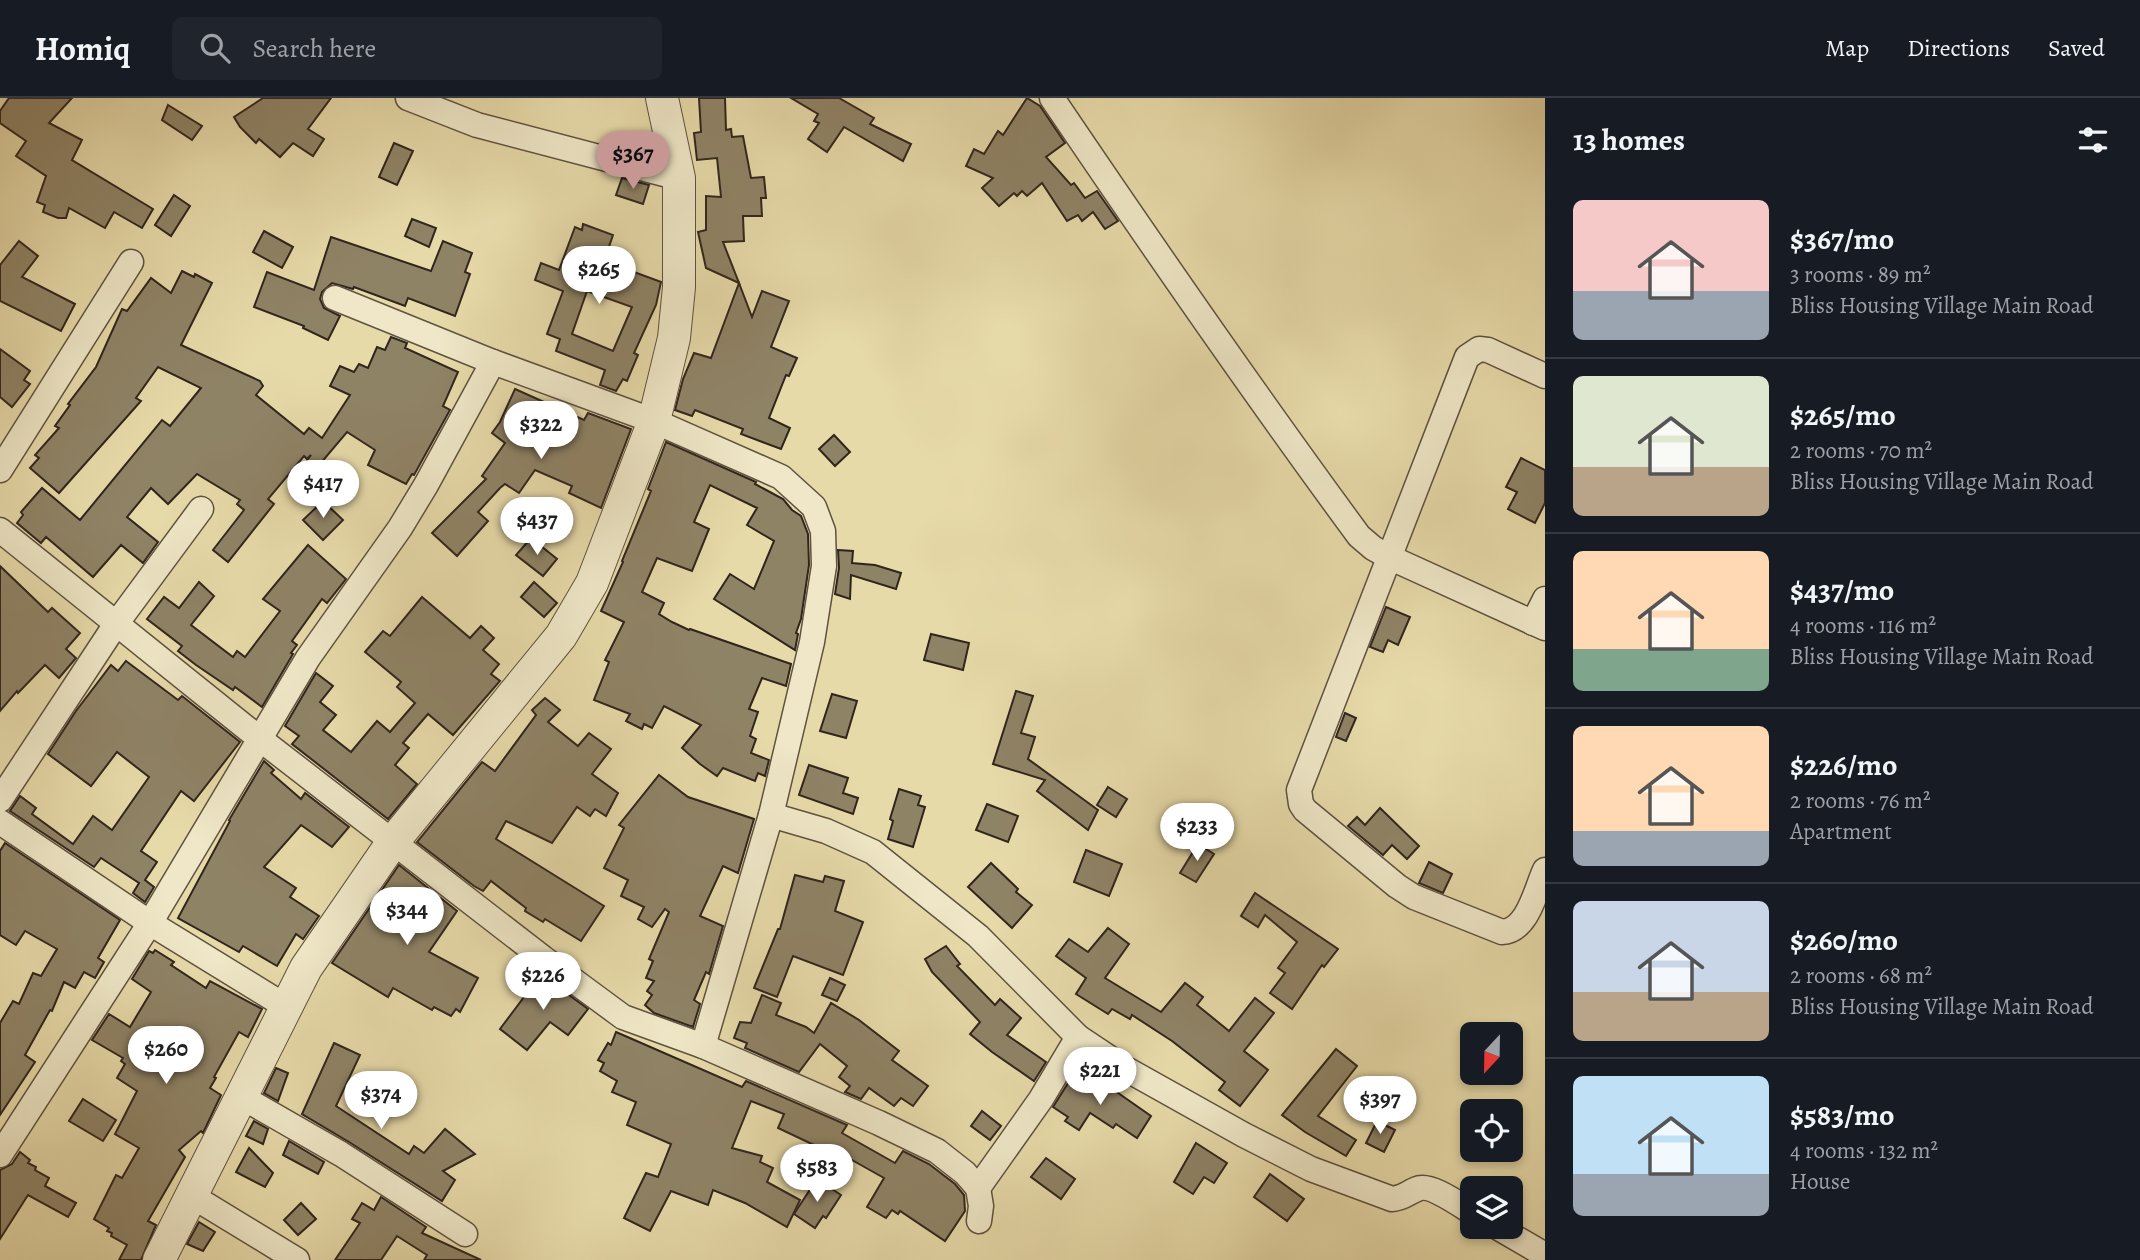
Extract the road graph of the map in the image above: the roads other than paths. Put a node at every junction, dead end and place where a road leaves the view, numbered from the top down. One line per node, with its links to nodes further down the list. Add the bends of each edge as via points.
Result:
1 (408, 98): 4 (street, via 477,125)
2 (662, 98): 4 (street)
3 (1052, 98): 13 (street, via 1291,444 1359,536)
4 (678, 178): 9 (street, via 679,286 674,338)
5 (131, 262): 10 (street)
6 (335, 298): 7 (street)
7 (493, 362): 9 (street); 17 (street, via 406,517 308,658)
8 (1545, 376): 13 (street, via 1488,350 1479,349 1467,357)
9 (654, 421): 19 (street, via 781,477 814,507 823,531 824,566 813,642); 21 (street, via 592,583 561,636)
10 (0, 470)
11 (201, 509): 15 (street)
12 (0, 530): 15 (street)
13 (1391, 558): 16 (street); 22 (street, via 1299,790 1301,804 1414,897 1502,932 1516,928 1524,919)
14 (1545, 599): 16 (street)
15 (116, 624): 17 (street); 18 (street)
16 (1539, 626)
17 (260, 739): 21 (street); 23 (street)
18 (0, 800)
19 (771, 815): 25 (street, via 873,852 978,936); 26 (street)
20 (0, 822): 23 (street)
21 (392, 843): 24 (street); 26 (street, via 623,1017)
22 (1545, 870)
23 (150, 923): 24 (street); 28 (street)
24 (285, 1006): 27 (street)
25 (1078, 1037): 29 (street); 31 (street, via 1138,1076 1311,1169 1392,1199 1428,1188)
26 (702, 1046): 29 (street, via 937,1151)
27 (240, 1096): 30 (street); 33 (street)
28 (0, 1155)
29 (978, 1188): 32 (street)
30 (192, 1196): 36 (street); 37 (street)
31 (1460, 1205)
32 (979, 1221)
33 (465, 1234)
34 (1518, 1239): 35 (street)
35 (1545, 1255)
36 (159, 1260)
37 (297, 1260)

